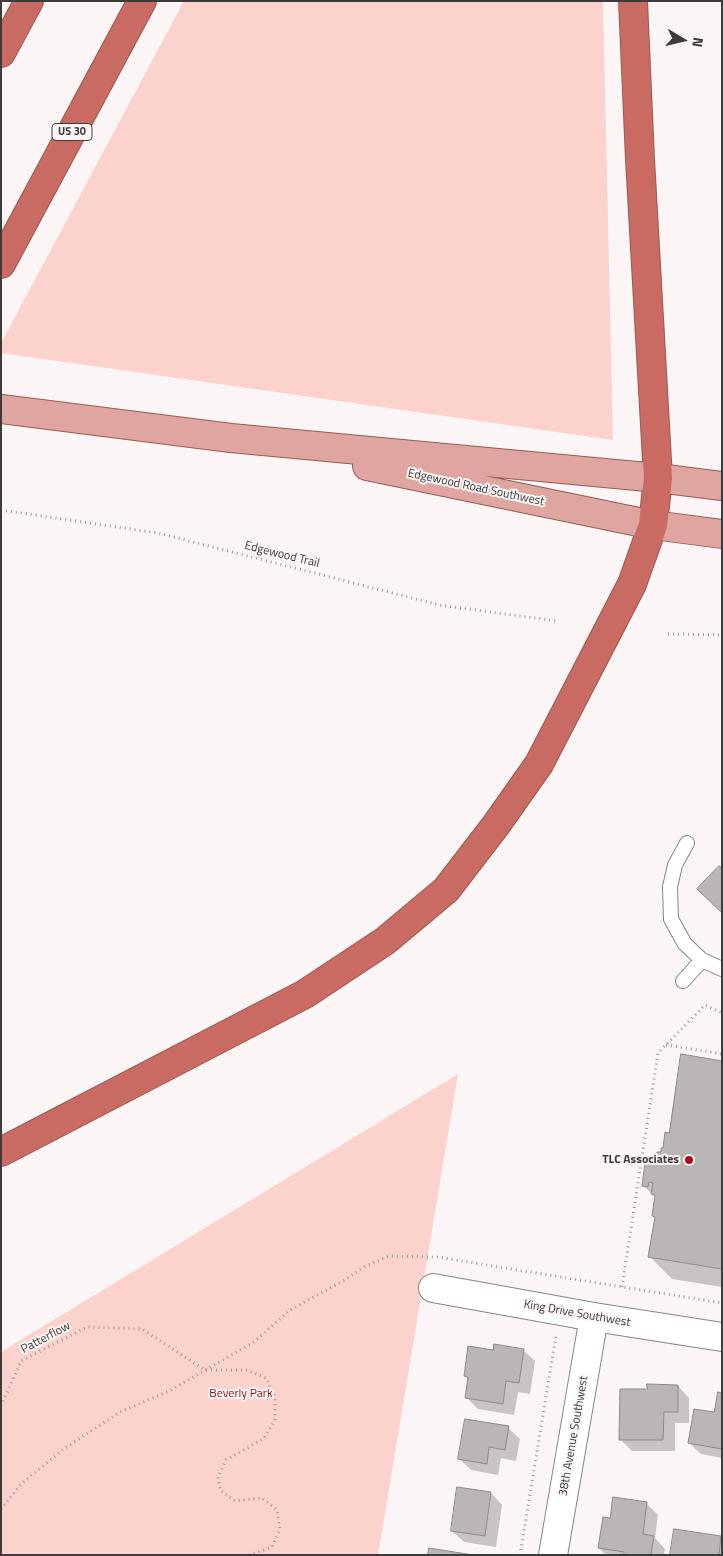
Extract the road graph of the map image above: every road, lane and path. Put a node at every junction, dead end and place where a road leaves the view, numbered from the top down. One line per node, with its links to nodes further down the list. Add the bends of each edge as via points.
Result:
1 (29, 1): 4 (highway)
2 (142, 1): 5 (highway, US 30)
3 (633, 1): 8 (highway)
4 (1, 52)
5 (1, 264)
6 (1, 409): 7 (main road, Edgewood Road Southwest)
7 (231, 438): 8 (main road, Edgewood Road Southwest); 11 (main road, Edgewood Road Southwest)
8 (658, 478): 9 (main road, Edgewood Road Southwest); 11 (highway)
9 (722, 486)
10 (1, 510): 13 (path, Edgewood Trail, via 158,532 439,605)
11 (653, 525): 12 (main road, Edgewood Road Southwest); 23 (highway, via 632,584 539,764 446,890 385,941 306,994)
12 (722, 534)
13 (557, 621)
14 (668, 634): 15 (path)
15 (722, 635)
16 (687, 844): 17 (lane, via 675,865 670,887 671,919 685,944)
17 (702, 960): 18 (lane); 19 (lane)
18 (722, 969)
19 (683, 981)
20 (722, 1013): 21 (path, via 705,1005)
21 (666, 1045): 22 (path); 24 (path, via 658,1053)
22 (722, 1054)
23 (1, 1152)
24 (622, 1287): 26 (path); 30 (path, via 438,1257 389,1256 290,1310 254,1342)
25 (433, 1288): 27 (street, King Drive Southwest)
26 (722, 1303)
27 (594, 1317): 29 (street, King Drive Southwest); 35 (street, 38th Avenue Southwest)
28 (556, 1333): 34 (path)
29 (722, 1337)
30 (206, 1370): 31 (path, Patterflow, via 142,1329 87,1327 22,1361); 32 (path, via 169,1391 120,1412 65,1448 22,1483); 33 (path, via 247,1370 266,1378 275,1397 275,1421 263,1439 226,1460 218,1477 220,1490 235,1501 262,1498 277,1510 280,1529 272,1547)
31 (1, 1406)
32 (1, 1509)
33 (249, 1555)
34 (520, 1555)
35 (554, 1555)

